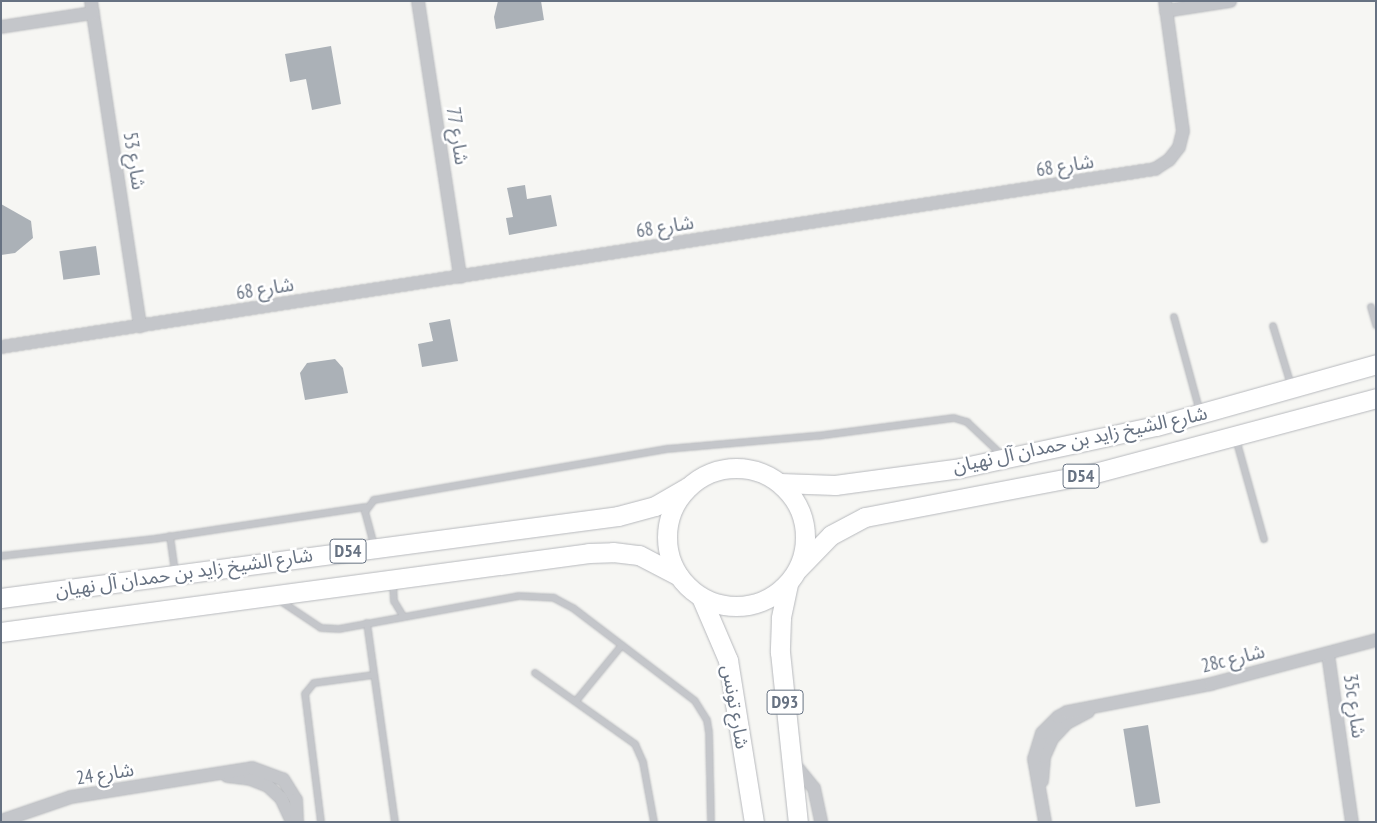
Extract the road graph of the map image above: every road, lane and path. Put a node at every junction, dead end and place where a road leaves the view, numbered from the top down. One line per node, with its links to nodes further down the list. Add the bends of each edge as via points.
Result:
1 (418, 1): 6 (street, شارع 77)
2 (1230, 1): 3 (street)
3 (1166, 6): 6 (street, شارع 68, via 1183,131 1174,153 1155,169)
4 (92, 7): 5 (street); 10 (street, شارع 53)
5 (1, 27)
6 (460, 277): 10 (street, شارع 68)
7 (1370, 307): 9 (lane)
8 (1174, 317): 16 (lane)
9 (1376, 325)
10 (140, 326): 12 (street, شارع 68)
11 (1274, 326): 14 (lane)
12 (1, 347)
13 (1376, 364): 14 (main road, شارع الشيخ زايد بن حمدان آل نهيان / D54)
14 (1293, 389): 16 (main road, شارع الشيخ زايد بن حمدان آل نهيان / D54)
15 (1376, 398): 17 (main road, شارع الشيخ زايد بن حمدان آل نهيان / D54)
16 (1201, 414): 18 (main road, شارع الشيخ زايد بن حمدان آل نهيان / D54)
17 (1235, 437): 23 (lane); 28 (main road, شارع الشيخ زايد بن حمدان آل نهيان / D54, via 1095,473 865,517 831,535)
18 (1006, 458): 19 (main road, شارع الشيخ زايد بن حمدان آل نهيان / D54, via 835,486); 21 (lane, via 967,422 954,418 817,436 667,449 379,499)
19 (780, 483): 20 (main road, via 762,473 743,468 723,469 704,475); 28 (main road, via 795,501 804,523 805,546)
20 (688, 486): 24 (main road, شارع الشيخ زايد بن حمدان آل نهيان / D54, via 654,506 624,515); 27 (main road, via 674,506 667,529 669,554)
21 (366, 507): 22 (lane); 24 (lane)
22 (170, 536): 25 (lane); 26 (lane)
23 (1264, 539)
24 (375, 548): 26 (main road, شارع الشيخ زايد بن حمدان آل نهيان / D54)
25 (1, 556)
26 (175, 575): 32 (main road, شارع الشيخ زايد بن حمدان آل نهيان / D54)
27 (679, 576): 29 (main road, شارع الشيخ زايد بن حمدان آل نهيان / D54, via 639,556 613,552); 31 (main road)
28 (793, 576): 31 (main road, via 773,596 756,604 719,604); 42 (main road, D93, via 780,618 780,652)
29 (393, 580): 30 (main road, شارع الشيخ زايد بن حمدان آل نهيان / D54); 33 (lane, via 394,601)
30 (270, 596): 34 (lane, via 321,628 339,629); 35 (main road, شارع الشيخ زايد بن حمدان آل نهيان / D54)
31 (701, 597): 51 (main road, شارع تونس, via 728,660)
32 (1, 598)
33 (404, 616): 34 (lane); 37 (lane, via 519,596 543,595 573,608)
34 (367, 623): 40 (lane)
35 (1, 632)
36 (1376, 640): 38 (street, 28c شارع)
37 (622, 646): 41 (lane); 50 (lane, via 695,701 707,720)
38 (1328, 654): 54 (street, 28c شارع, via 1211,684 1097,708 1067,723 1047,736 1041,790); 55 (street, 35c شارع)
39 (535, 673): 41 (lane)
40 (373, 675): 47 (lane, via 314,683 305,694); 48 (lane)
41 (576, 701): 49 (lane, via 630,739 638,749)
42 (792, 760): 52 (main road, D93); 53 (street, via 814,788)
43 (217, 776): 44 (street, شارع 24, via 71,798); 45 (street, شارع 24, via 250,779 268,786 282,798); 46 (street, شارع 24, via 252,768 275,774 293,793)
44 (1, 821)
45 (292, 822)
46 (298, 822)
47 (321, 822)
48 (395, 822)
49 (654, 822)
50 (712, 822)
51 (754, 822)
52 (798, 822)
53 (821, 822)
54 (1045, 822)
55 (1352, 822)

